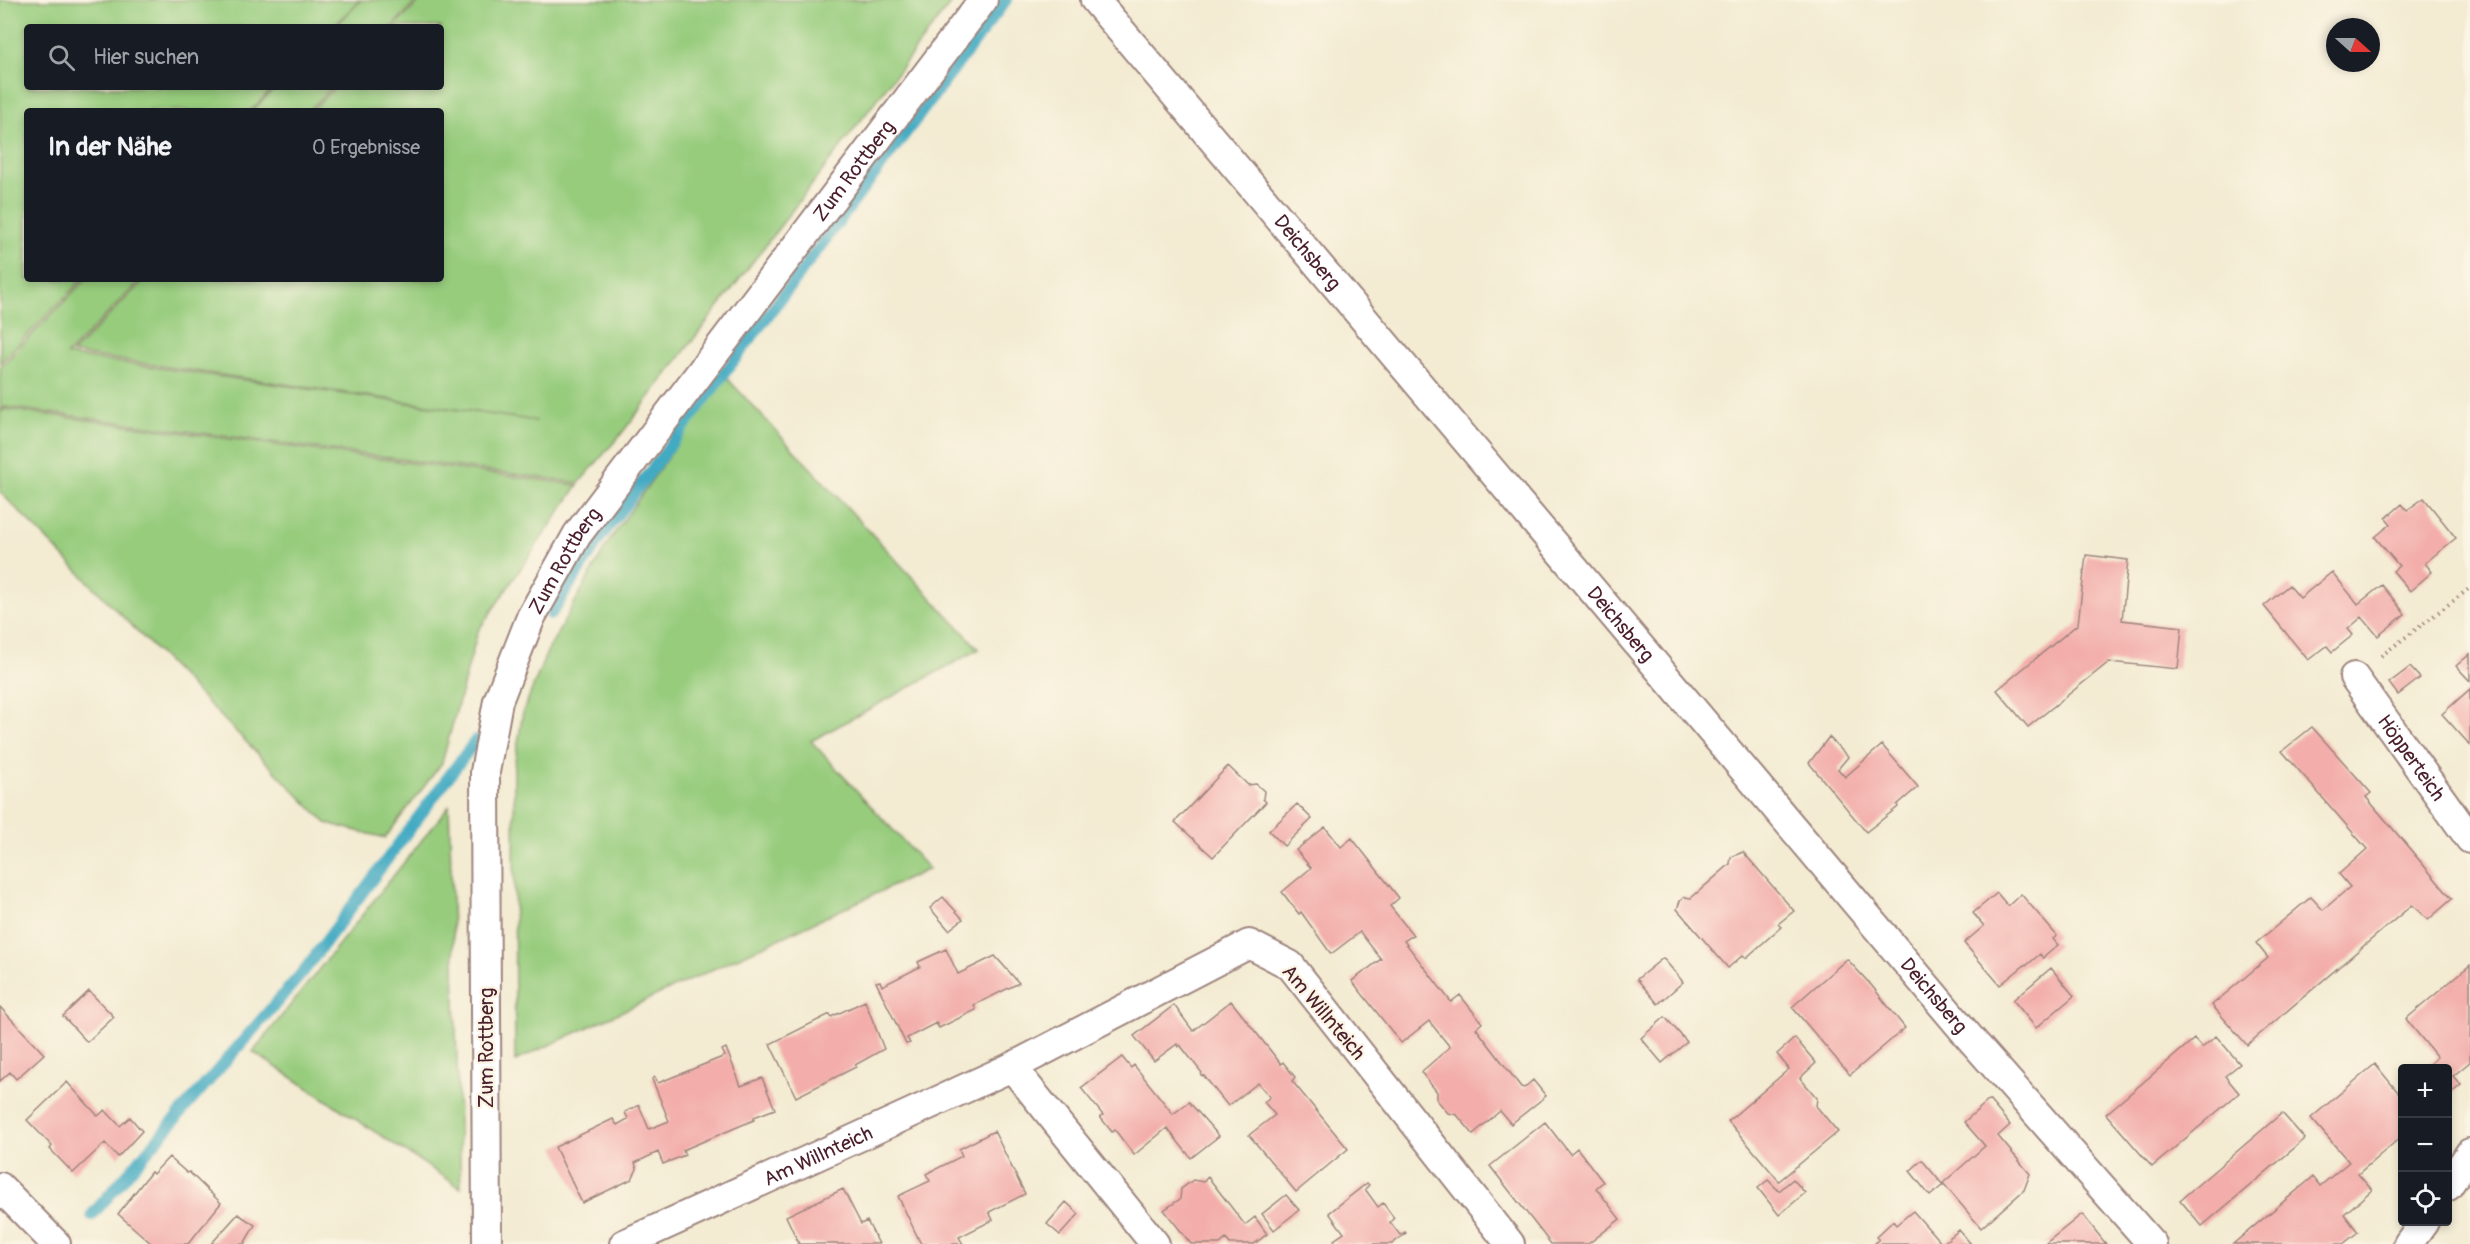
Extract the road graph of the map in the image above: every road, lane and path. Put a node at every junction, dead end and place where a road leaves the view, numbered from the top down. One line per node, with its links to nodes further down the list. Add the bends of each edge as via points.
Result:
1 (983, 0): 12 (street, Zum Rottberg, via 577,535 531,617 498,701 485,772)
2 (1095, 0): 16 (street, Deichsberg, via 1970,1038)
3 (2470, 588): 4 (path)
4 (2354, 677): 5 (street, Höpperteich)
5 (2470, 839)
6 (1012, 1067): 13 (street, Am Willnteich); 14 (street); 15 (street, Am Willnteich, via 1250,944 1290,965)
7 (2470, 1153): 8 (street)
8 (2452, 1180)
9 (0, 1187): 11 (street)
10 (2421, 1226): 17 (street)
11 (56, 1244)
12 (487, 1244)
13 (624, 1244)
14 (1155, 1244)
15 (1510, 1244)
16 (2152, 1244)
17 (2408, 1244)

